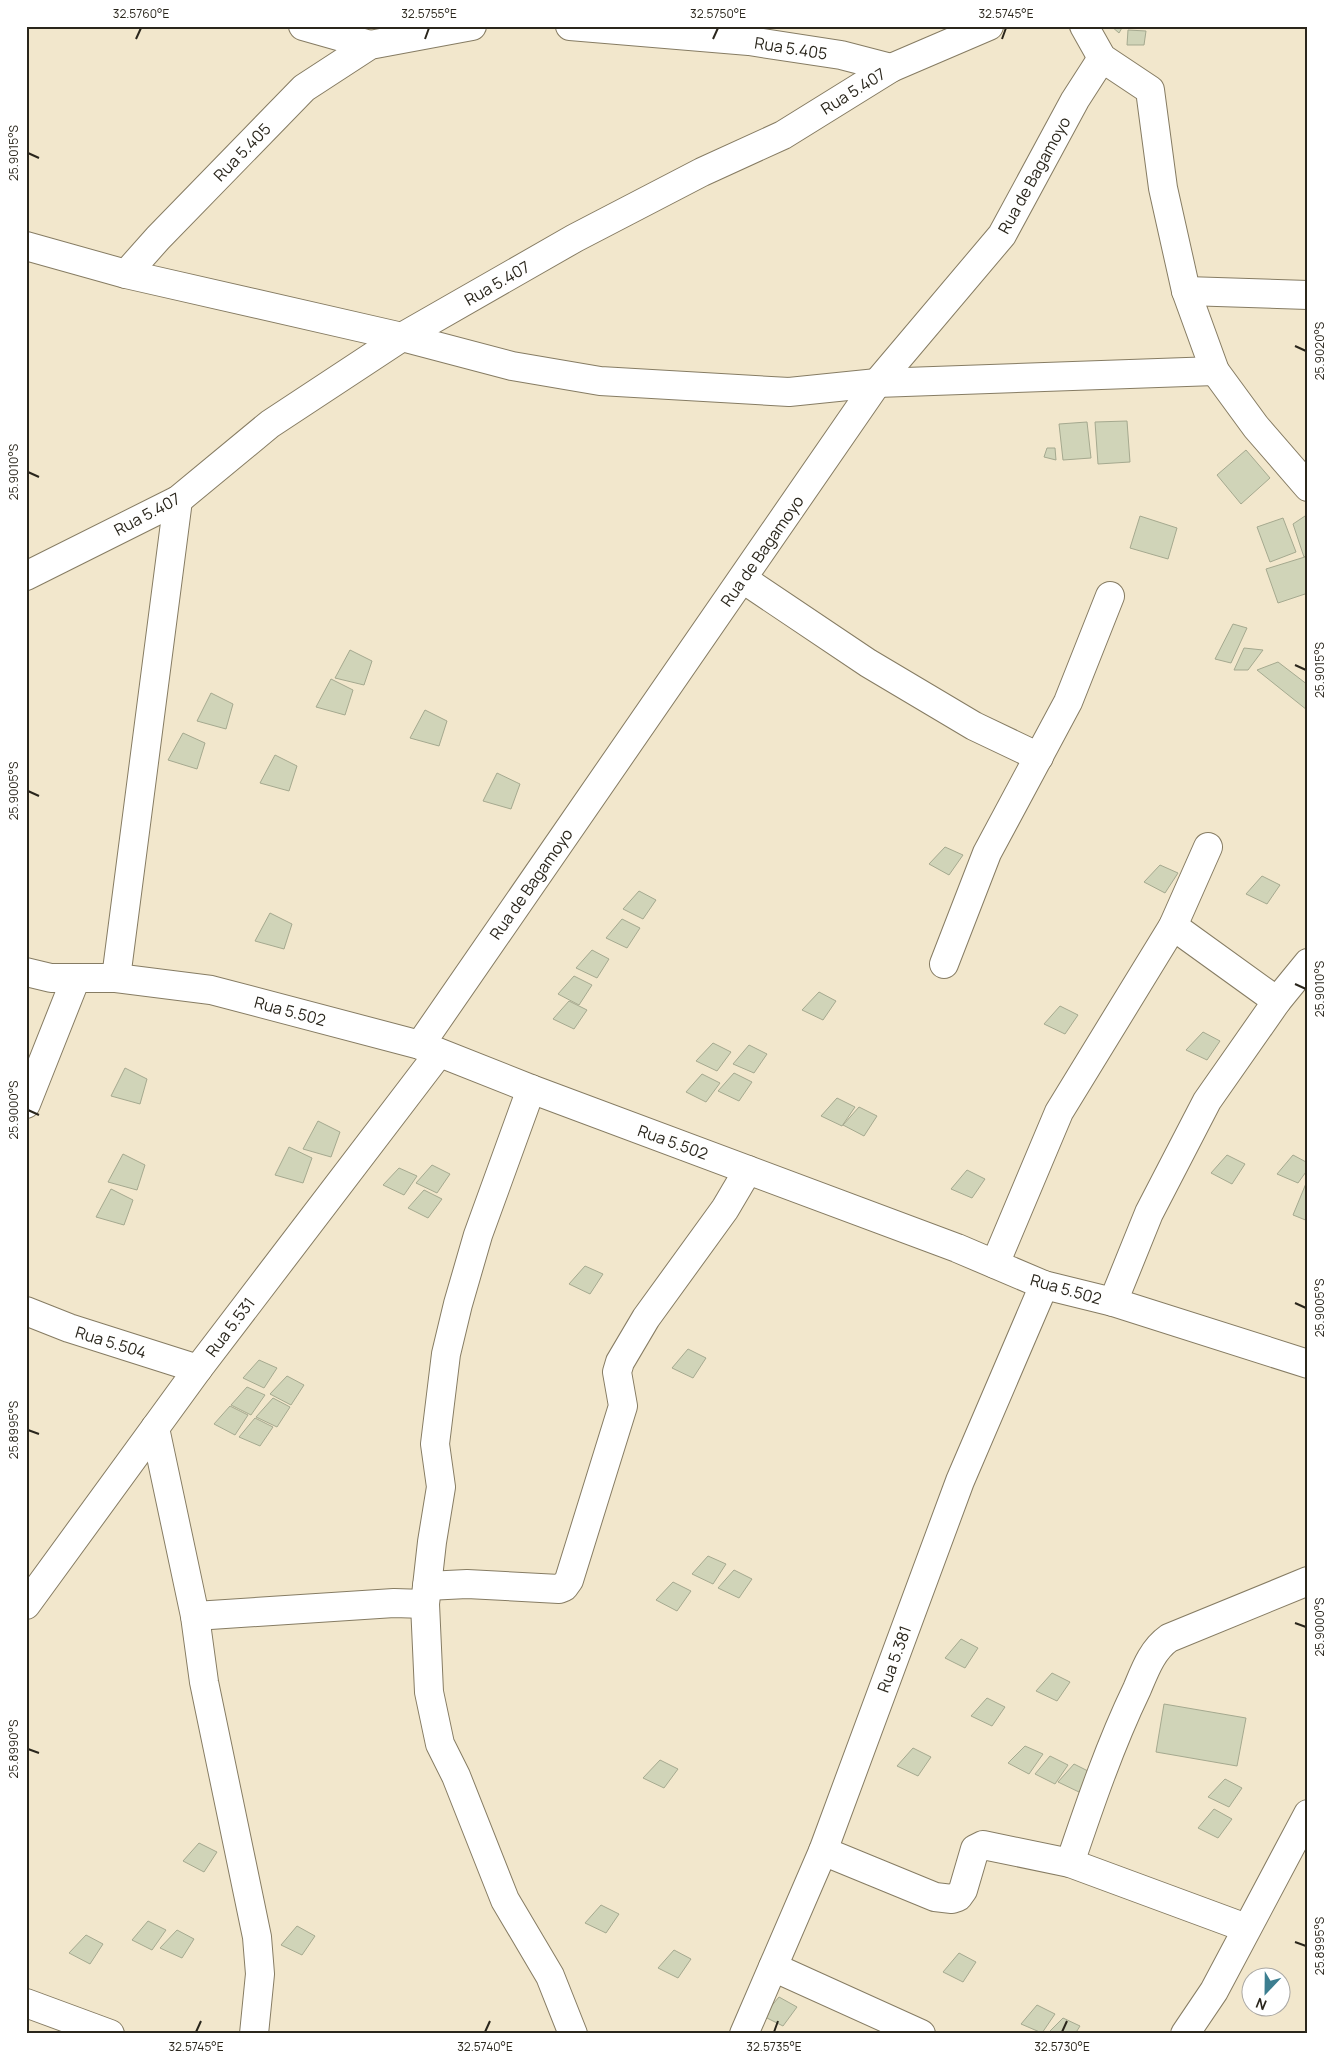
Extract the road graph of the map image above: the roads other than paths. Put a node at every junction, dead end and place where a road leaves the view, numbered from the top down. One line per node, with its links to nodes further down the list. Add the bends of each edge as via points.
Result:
1 (303, 26): 6 (street)
2 (472, 26): 6 (street, Rua 5.405)
3 (570, 26): 8 (street, Rua 5.405, via 749,41 840,55)
4 (989, 26): 8 (street, Rua 5.407)
5 (1084, 26): 7 (street)
6 (370, 45): 10 (street, Rua 5.405, via 304,88)
7 (1102, 58): 11 (street, via 1150,90 1163,188); 15 (street, Rua de Bagamoyo, via 1075,100 1002,235)
8 (891, 68): 13 (street, Rua 5.407, via 783,135 702,172 575,238)
9 (26, 246): 10 (street)
10 (126, 274): 13 (street)
11 (1186, 291): 12 (street); 14 (street)
12 (1308, 295)
13 (402, 337): 15 (street, via 512,366 600,381 789,392); 17 (street, Rua 5.407, via 270,424)
14 (1215, 371): 15 (street); 16 (street, via 1256,427)
15 (877, 383): 19 (street, Rua de Bagamoyo)
16 (1308, 488)
17 (178, 500): 18 (street, Rua 5.407); 28 (street)
18 (26, 576)
19 (743, 579): 21 (street, via 868,663 974,726); 30 (street, Rua de Bagamoyo)
20 (1110, 596): 21 (street, via 1068,702)
21 (1039, 757): 25 (street, via 987,853)
22 (1208, 847): 23 (street)
23 (1173, 926): 29 (street); 34 (street, via 1058,1112)
24 (1308, 963): 29 (street)
25 (944, 964)
26 (26, 972): 27 (street, Rua 5.502, via 51,978)
27 (76, 978): 28 (street, Rua 5.502); 32 (street)
28 (116, 978): 30 (street, Rua 5.502, via 211,990)
29 (1277, 1001): 36 (street, via 1207,1101 1149,1212)
30 (429, 1049): 31 (street, Rua 5.502); 39 (street, Rua 5.531)
31 (531, 1089): 33 (street, Rua 5.502); 42 (street, via 478,1235 446,1354 435,1444 441,1488)
32 (26, 1104)
33 (748, 1170): 34 (street, Rua 5.502); 42 (street, via 725,1209 646,1318 620,1362 617,1372 623,1406 569,1580 564,1587 466,1584)
34 (995, 1264): 35 (street, Rua 5.502)
35 (1044, 1285): 36 (street, Rua 5.502); 46 (street, Rua 5.381, via 960,1481)
36 (1113, 1302): 38 (street, Rua 5.502)
37 (26, 1311): 39 (street, Rua 5.504)
38 (1308, 1364)
39 (198, 1369): 40 (street, Rua 5.531)
40 (155, 1428): 43 (street, Rua 5.531); 44 (street)
41 (1308, 1581): 47 (street, via 1160,1644 1125,1713)
42 (426, 1595): 44 (street, via 394,1603); 53 (street, via 429,1692 440,1744 505,1900 550,1976)
43 (26, 1605)
44 (196, 1616): 52 (street, via 204,1682 257,1936 260,1974)
45 (1308, 1814): 48 (street)
46 (823, 1851): 47 (street, via 935,1897 952,1899 963,1890 975,1849 983,1845); 49 (street, Rua 5.381)
47 (1070, 1863): 48 (street)
48 (1246, 1928): 56 (street, via 1214,1991)
49 (772, 1967): 54 (street, Rua 5.381); 55 (street)
50 (26, 2003): 51 (street)
51 (110, 2034)
52 (254, 2034)
53 (573, 2034)
54 (744, 2034)
55 (921, 2034)
56 (1185, 2034)

